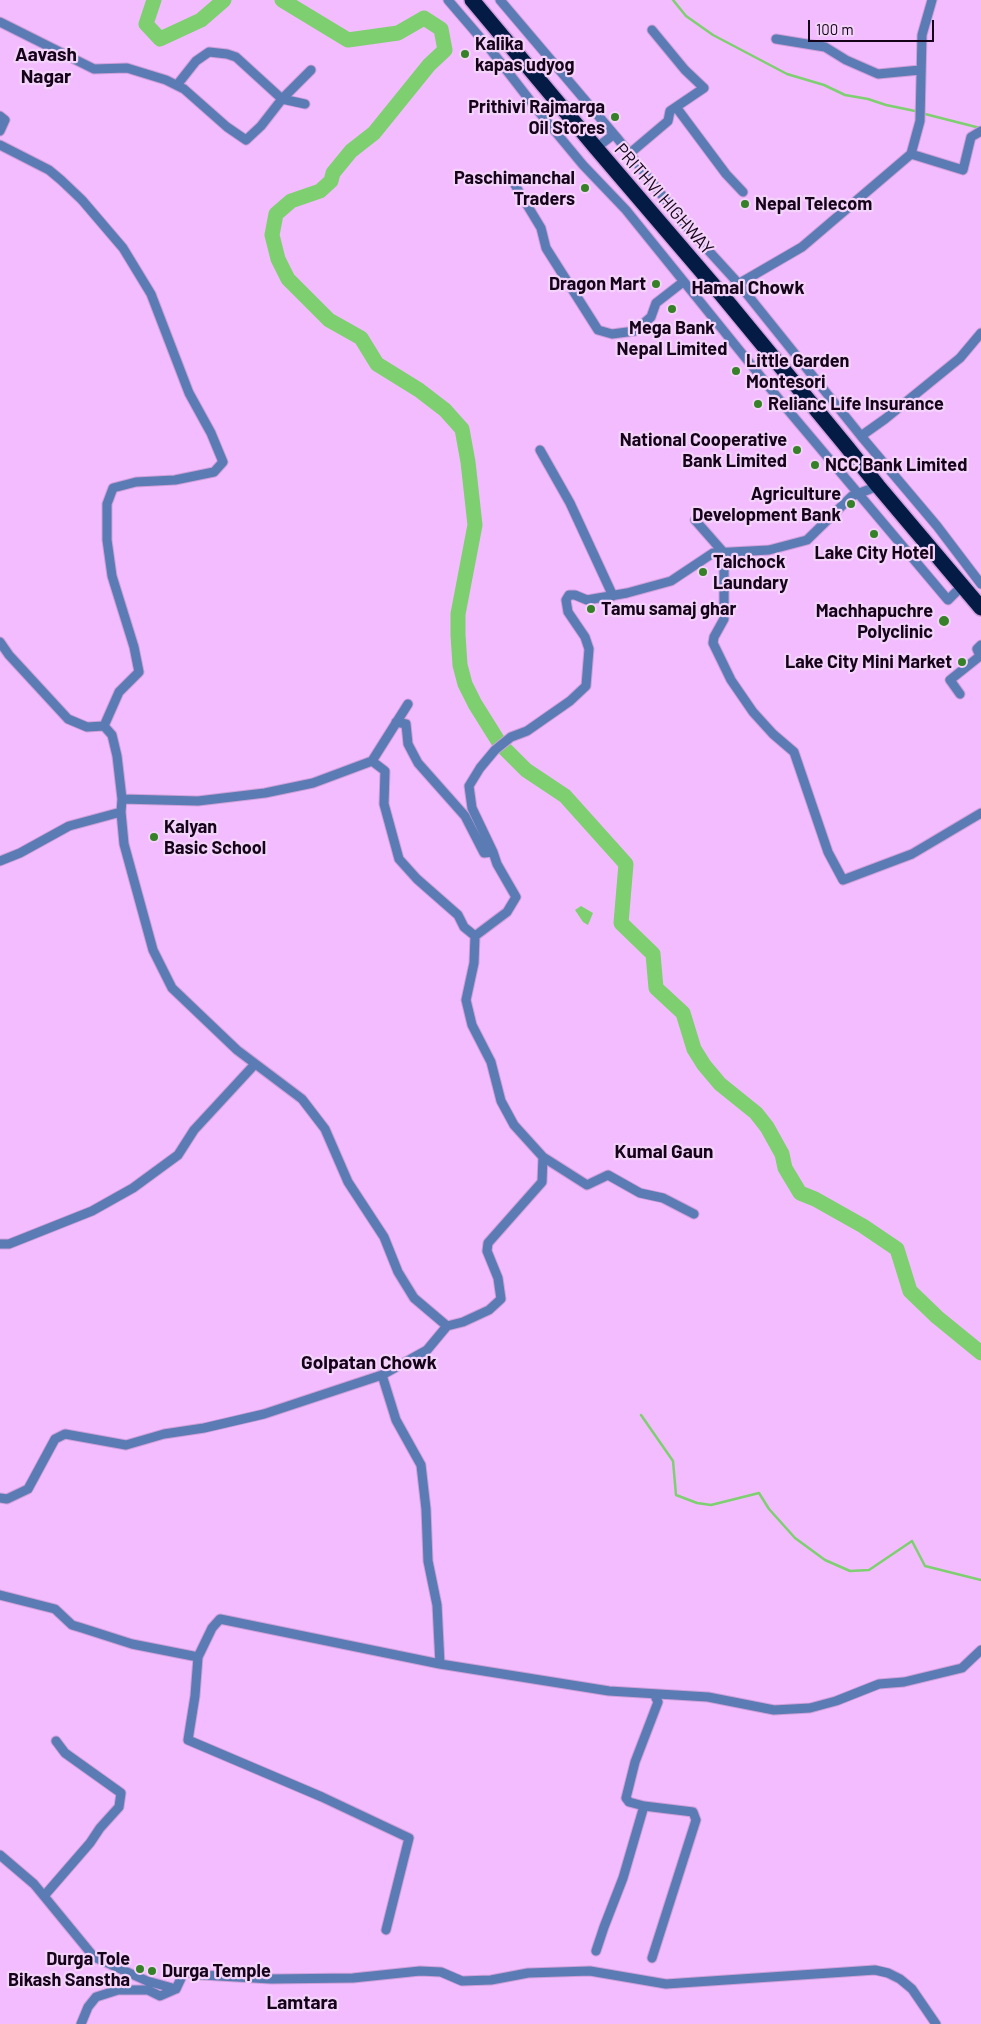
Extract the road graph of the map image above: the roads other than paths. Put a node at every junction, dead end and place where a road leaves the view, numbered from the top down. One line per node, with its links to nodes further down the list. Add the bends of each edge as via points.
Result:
1 (448, 0): 24 (street)
2 (472, 0): 19 (highway, PRITHVI HIGHWAY)
3 (500, 0): 17 (street)
4 (932, 0): 9 (street, via 922,35)
5 (0, 22): 10 (street, via 94,69 127,68)
6 (652, 30): 13 (street, via 704,88)
7 (776, 39): 9 (street, via 825,46 846,60 878,74)
8 (311, 70): 11 (street)
9 (920, 70): 21 (street, via 920,121)
10 (177, 85): 11 (street, via 196,61 209,52 227,54 236,58); 11 (street, via 246,140)
11 (282, 99): 12 (street)
12 (305, 104)
13 (676, 107): 20 (street, via 670,111 668,121); 23 (street)
14 (0, 116): 15 (street, via 5,120)
15 (0, 131)
16 (981, 131): 21 (street, via 971,137 963,170)
17 (613, 135): 19 (street); 20 (street)
18 (0, 145): 43 (street, via 49,170 61,180 123,248 151,294 190,393 223,462 214,472 114,488 107,504 107,540 112,576 139,672 119,692)
19 (596, 148): 26 (highway, PRITHVI HIGHWAY)
20 (629, 154): 25 (street, via 686,226)
21 (911, 154): 25 (street, via 802,247)
22 (515, 185): 24 (street, via 541,228 546,248 598,330 612,334 635,331 651,317 656,303)
23 (743, 192)
24 (683, 282): 31 (street)
25 (738, 283): 26 (street); 28 (street)
26 (721, 294): 30 (highway, PRITHVI HIGHWAY)
27 (981, 333): 28 (street, via 960,358)
28 (860, 436): 34 (street, via 937,526)
29 (540, 450): 36 (street, via 570,503)
30 (878, 486): 31 (street); 35 (highway, PRITHVI HIGHWAY)
31 (858, 494): 33 (street, via 828,517 806,540 769,550); 35 (street, via 948,600)
32 (695, 520): 33 (street)
33 (724, 552): 36 (street, via 713,554 671,581); 47 (street, via 724,619 713,642 731,680 753,712 794,752 828,852 843,880 912,854)
34 (981, 584)
35 (962, 586): 37 (highway, PRITHVI HIGHWAY)
36 (613, 596): 48 (street, via 587,600 569,595 566,600 568,612 589,649 586,686 527,732 511,737 495,750 470,786 472,808)
37 (981, 608)
38 (0, 642): 43 (street, via 68,719 87,727)
39 (981, 645): 40 (street, via 977,649 980,656 950,680)
40 (960, 694)
41 (408, 704): 42 (street)
42 (396, 722): 44 (street); 48 (street, via 406,724 408,744 418,764 465,816 484,854)
43 (104, 726): 45 (street, via 112,735)
44 (372, 761): 45 (street, via 313,783 265,793 198,801); 50 (street, via 385,772 384,804 399,859 458,915 464,927)
45 (122, 799): 46 (street)
46 (121, 812): 49 (street, via 68,826); 51 (street, via 124,844 153,950 172,988)
47 (981, 813)
48 (493, 852): 50 (street, via 516,898 507,912)
49 (0, 861)
50 (475, 936): 52 (street, via 474,963 466,1000 472,1025 491,1062 501,1101 514,1125)
51 (255, 1064): 54 (street, via 194,1130 178,1155 133,1188 92,1211 9,1244); 55 (street, via 302,1100 325,1129 348,1182 384,1237 398,1272 414,1298)
52 (543, 1157): 53 (street, via 587,1185 608,1175 640,1193 663,1198); 55 (street, via 542,1182 488,1243 487,1251 502,1299 489,1310)
53 (694, 1214)
54 (0, 1244)
55 (447, 1326): 56 (street, via 427,1350)
56 (382, 1375): 57 (street, via 264,1414 126,1445 65,1434 55,1439 28,1489 7,1499); 61 (street, via 396,1420 422,1465 428,1561 437,1605)
57 (0, 1498)
58 (0, 1595): 60 (street, via 55,1609 72,1625 90,1631 132,1644)
59 (981, 1650): 62 (street, via 962,1668 904,1682 880,1684 810,1708 774,1710 708,1697)
60 (198, 1657): 61 (street, via 220,1619); 67 (street, via 188,1740 409,1838)
61 (440, 1664): 62 (street)
62 (654, 1694): 64 (street, via 658,1702 635,1762 626,1798)
63 (56, 1741): 66 (street, via 66,1753 121,1793 119,1807)
64 (644, 1806): 68 (street, via 624,1878); 69 (street, via 693,1812 696,1820)
65 (0, 1855): 66 (street)
66 (44, 1896): 70 (street, via 94,1957 147,1981)
67 (386, 1930)
68 (596, 1951)
69 (652, 1958)
70 (176, 1989): 71 (street, via 160,1996 148,1990 118,1990 96,1997); 72 (street, via 184,1972 271,1980 353,1978 420,1971 441,1972 462,1981 528,1973 590,1971 666,1984 875,1970 900,1979 912,1989)
71 (81, 2024)
72 (936, 2024)

